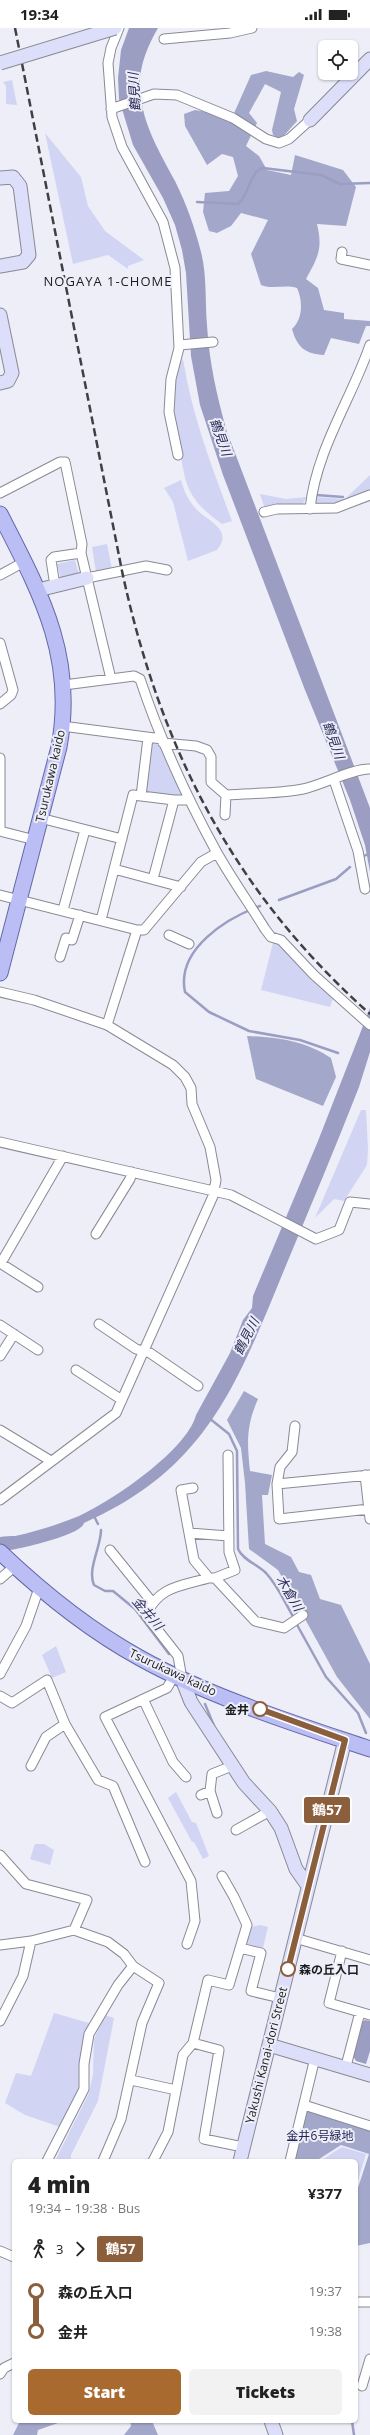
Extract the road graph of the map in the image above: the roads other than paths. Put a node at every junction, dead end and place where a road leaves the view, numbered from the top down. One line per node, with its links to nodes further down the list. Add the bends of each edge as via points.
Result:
1 (115, 28): 6 (street, bridge)
2 (119, 28): 7 (street, via 108,63)
3 (252, 28): 4 (street, via 230,33)
4 (164, 39)
5 (370, 59): 8 (street)
6 (0, 63)
7 (114, 108): 8 (street, via 161,93 177,94 233,118 273,142 284,142); 15 (street, via 122,148 153,201 167,236 176,278)
8 (310, 120)
9 (0, 178): 12 (street, via 13,177 20,186 29,255 23,262)
10 (341, 259): 11 (street)
11 (370, 265)
12 (0, 266)
13 (0, 314): 17 (street, via 12,372 8,381)
14 (212, 342): 15 (street)
15 (182, 344): 18 (street, via 171,379 169,402)
16 (370, 346): 21 (street, via 331,431 313,487)
17 (0, 383)
18 (178, 455)
19 (0, 493): 24 (street, via 60,462 65,462 82,544)
20 (370, 495): 21 (street, via 341,507)
21 (310, 509): 22 (street, via 278,509)
22 (264, 512)
23 (0, 514): 25 (main road, Tsurukawa kaido)
24 (81, 553): 28 (street); 29 (street, via 54,557 51,560)
25 (24, 562): 27 (street); 30 (main road, Tsurukawa kaido)
26 (167, 570): 28 (street, via 141,567)
27 (0, 575)
28 (87, 578): 29 (street); 32 (street)
29 (55, 586): 30 (street)
30 (38, 590): 33 (main road, Tsurukawa kaido, via 52,626)
31 (0, 643): 34 (street, via 13,690)
32 (111, 679): 33 (street); 37 (street, via 134,676 140,679)
33 (64, 685): 35 (main road, Tsurukawa kaido)
34 (0, 704)
35 (62, 726): 36 (street); 46 (main road, Tsurukawa kaido)
36 (148, 738): 37 (street); 42 (street)
37 (163, 741): 41 (street, via 207,750 211,757 211,782); 44 (street)
38 (0, 758): 49 (street, via 0,831)
39 (370, 769): 40 (street, via 360,769)
40 (336, 780): 41 (street, via 301,790); 54 (street, via 358,851)
41 (226, 795): 45 (street)
42 (141, 796): 43 (street); 48 (street, via 133,795)
43 (174, 800): 44 (street); 52 (street)
44 (190, 800): 50 (street)
45 (225, 815)
46 (40, 818): 47 (street); 49 (main road, Tsurukawa kaido)
47 (85, 830): 48 (street); 57 (street)
48 (122, 839): 51 (street)
49 (35, 840): 56 (main road, Tsurukawa kaido)
50 (217, 853): 53 (street, via 201,862); 67 (street, via 272,937 281,940 314,975)
51 (114, 869): 52 (street); 59 (street)
52 (153, 879): 53 (street)
53 (182, 887): 60 (street, via 148,927)
54 (364, 889)
55 (0, 895): 56 (street)
56 (20, 898): 57 (street); 64 (main road, Tsurukawa kaido)
57 (64, 910): 58 (street)
58 (80, 915): 59 (street); 63 (street, via 72,940 66,938)
59 (101, 920): 60 (street)
60 (137, 930): 66 (street)
61 (169, 935): 62 (street)
62 (189, 944)
63 (60, 957)
64 (0, 973)
65 (0, 992): 66 (street, via 34,1000)
66 (107, 1025): 71 (street, via 172,1065 185,1077 192,1088 192,1104 210,1147 216,1180)
67 (370, 1025)
68 (0, 1142): 69 (street)
69 (63, 1156): 70 (street); 74 (street)
70 (132, 1172): 71 (street); 73 (street)
71 (215, 1191): 72 (street, via 231,1195 316,1238 339,1230 350,1202); 80 (street)
72 (370, 1204)
73 (96, 1234)
74 (0, 1263): 75 (street)
75 (38, 1288)
76 (99, 1324): 80 (street)
77 (0, 1325): 78 (street)
78 (14, 1334): 79 (street); 81 (street)
79 (38, 1350)
80 (144, 1351): 83 (street); 84 (street)
81 (0, 1356)
82 (76, 1370): 84 (street)
83 (198, 1386)
84 (122, 1400): 88 (street, via 114,1416)
85 (295, 1426): 90 (street, via 292,1452 280,1467)
86 (0, 1430): 88 (street)
87 (228, 1455): 96 (street)
88 (51, 1461): 92 (street)
89 (367, 1475): 90 (street); 93 (street)
90 (277, 1484): 93 (street, via 279,1519)
91 (193, 1488): 95 (street, via 181,1490)
92 (0, 1500)
93 (369, 1509): 94 (street)
94 (370, 1519)
95 (189, 1533): 96 (street); 99 (street, via 194,1560)
96 (229, 1536): 99 (street, via 229,1552 235,1570)
97 (110, 1550): 102 (street)
98 (7, 1559): 100 (street); 101 (main road, Tsurukawa kaido)
99 (212, 1578): 102 (street, via 164,1592); 103 (street, via 255,1621 284,1628)
100 (0, 1579)
101 (39, 1588): 104 (street, via 26,1626); 105 (main road, Tsurukawa kaido, via 121,1647)
102 (152, 1602): 105 (street, via 146,1615 178,1656)
103 (301, 1617)
104 (0, 1674)
105 (178, 1677): 107 (street, via 167,1688); 109 (main road, Tsurukawa kaido); 112 (street, via 190,1702)
106 (0, 1696): 108 (street, via 12,1703 47,1680)
107 (143, 1699): 113 (street, via 173,1762); 126 (street, via 105,1717 191,1882 198,1919)
108 (65, 1724): 111 (street, via 46,1737); 120 (street, via 98,1780 113,1786)
109 (345, 1740): 110 (main road, Tsurukawa kaido); 122 (street, Yakushi Kanai-dori Street)
110 (370, 1749)
111 (31, 1766)
112 (232, 1766): 114 (street, via 212,1774); 116 (street)
113 (186, 1777)
114 (210, 1791): 115 (street); 117 (street)
115 (201, 1795)
116 (270, 1812): 118 (street); 122 (street, via 281,1828 296,1869)
117 (217, 1813)
118 (236, 1830)
119 (0, 1855): 123 (street, via 26,1884 87,1900)
120 (145, 1862)
121 (222, 1876): 128 (street, via 247,1925)
122 (308, 1886): 124 (street, Yakushi Kanai-dori Street)
123 (74, 1930): 125 (street); 131 (street, via 108,1942 124,1954)
124 (296, 1938): 129 (street); 132 (street, Yakushi Kanai-dori Street)
125 (31, 1941): 127 (street); 135 (street, via 23,1976)
126 (187, 1944)
127 (0, 1945)
128 (240, 1948): 132 (street, via 261,1953 251,1991); 136 (street, via 229,1985 208,1980)
129 (342, 1951): 130 (street); 133 (street, via 329,2003)
130 (370, 1960)
131 (133, 1966): 141 (street, via 158,1983 142,2023); 146 (street, via 118,1985 89,2034 84,2064 84,2089)
132 (280, 1998): 137 (street, Yakushi Kanai-dori Street)
133 (360, 2012): 134 (street); 139 (street)
134 (370, 2015)
135 (0, 2021)
136 (193, 2043): 142 (street, via 183,2055); 145 (street, via 219,2050 204,2139)
137 (269, 2046): 138 (street); 145 (street, Yakushi Kanai-dori Street)
138 (315, 2058): 139 (street); 143 (street)
139 (346, 2066): 140 (street)
140 (370, 2075)
141 (131, 2080): 142 (street); 147 (street, via 121,2119)
142 (176, 2090): 148 (street, via 168,2132)
143 (304, 2105): 144 (street); 150 (street)
144 (370, 2126)
145 (243, 2147): 149 (street, Yakushi Kanai-dori Street)
146 (48, 2159)
147 (105, 2159)
148 (154, 2159)
149 (240, 2159)
150 (290, 2159)
151 (0, 2254): 152 (street)
152 (12, 2257)
153 (358, 2302): 154 (street)
154 (370, 2302)
155 (370, 2359): 158 (street)
156 (12, 2364): 157 (street)
157 (1, 2368)
158 (359, 2387): 159 (street)
159 (370, 2391)
160 (273, 2423): 161 (street)
161 (276, 2435)

